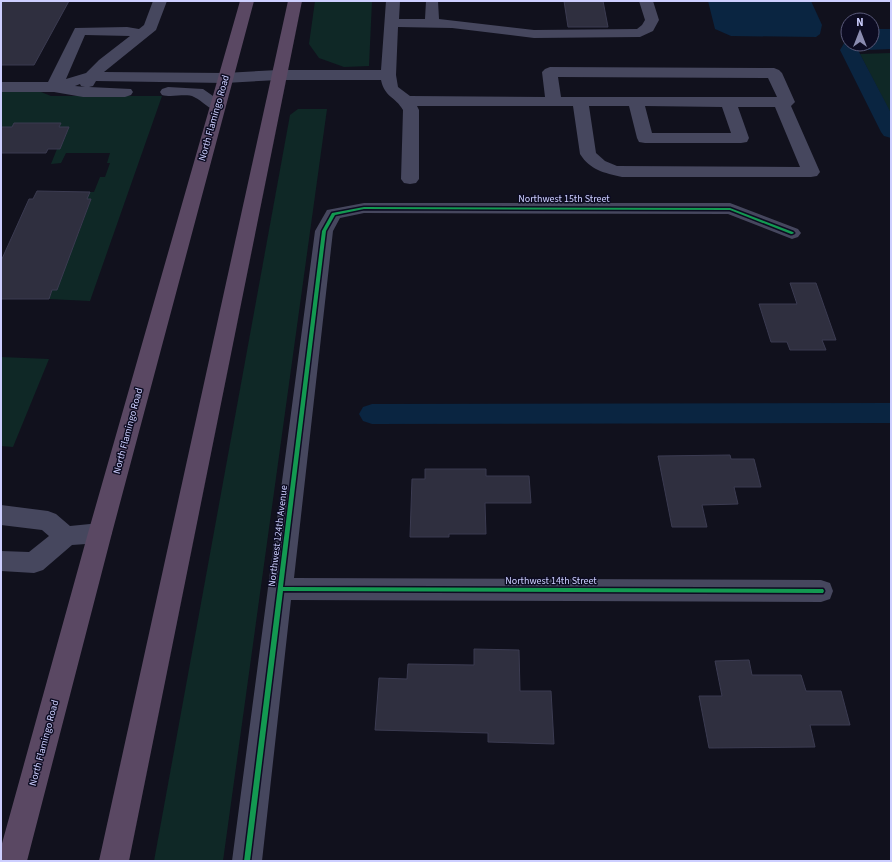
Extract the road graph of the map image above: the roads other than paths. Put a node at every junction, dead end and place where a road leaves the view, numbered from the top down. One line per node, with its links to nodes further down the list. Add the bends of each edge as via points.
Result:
1 (160, 1): 9 (street, via 151,27)
2 (247, 1): 11 (highway, North Flamingo Road)
3 (295, 1): 12 (highway)
4 (393, 1): 7 (street)
5 (646, 1): 8 (street, via 652,20 648,28 640,33 534,34)
6 (432, 2): 8 (street)
7 (392, 23): 8 (street); 13 (street)
8 (432, 23)
9 (143, 34): 10 (street); 15 (street, via 127,31 80,31)
10 (91, 76): 11 (street); 15 (street); 16 (street)
11 (225, 78): 12 (street); 23 (highway, North Flamingo Road)
12 (277, 82): 13 (street); 34 (highway)
13 (390, 82): 17 (street)
14 (1, 87): 15 (street)
15 (54, 87): 16 (street)
16 (82, 92): 23 (street, via 197,92)
17 (406, 101): 18 (street); 24 (street, via 411,110)
18 (554, 102): 19 (street); 22 (street, via 550,72 774,73 787,102)
19 (580, 102): 20 (street); 22 (street, via 588,154 599,166 610,170 811,172)
20 (636, 102): 21 (street); 21 (street, via 646,138 741,138)
21 (728, 102): 22 (street)
22 (781, 102)
23 (217, 106): 28 (highway, North Flamingo Road)
24 (410, 179)
25 (333, 214): 26 (street, Northwest 15th Street, via 364,208 730,209); 31 (street, Northwest 124th Avenue, via 324,231)
26 (792, 233)
27 (2, 516): 29 (street, via 48,521)
28 (100, 533): 29 (street); 33 (highway, North Flamingo Road)
29 (66, 536): 30 (street, via 34,563)
30 (1, 561)
31 (281, 589): 32 (street, Northwest 14th Street); 35 (street, Northwest 124th Avenue)
32 (821, 591)
33 (12, 861)
34 (114, 861)
35 (247, 861)

